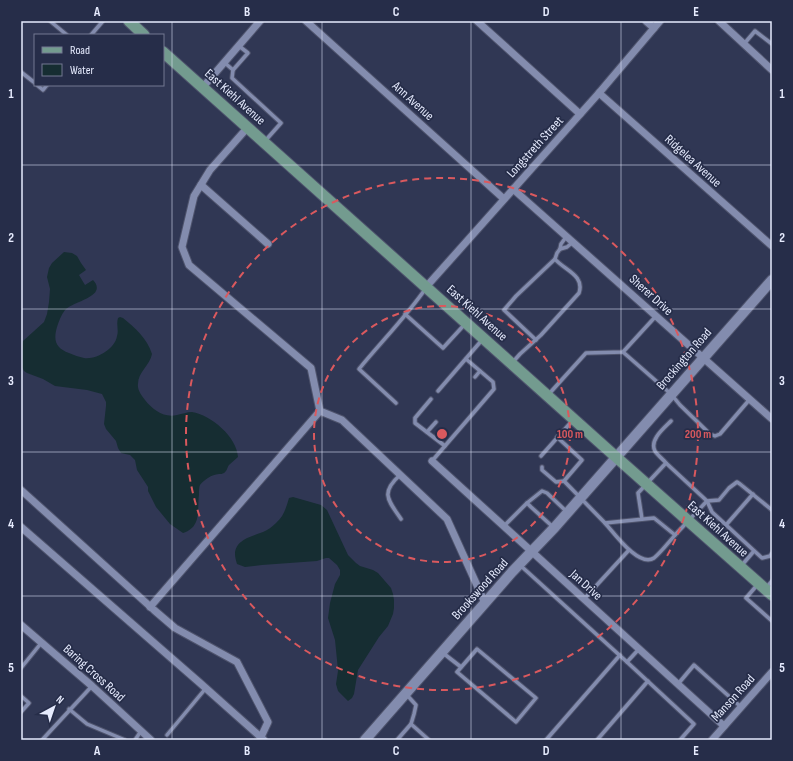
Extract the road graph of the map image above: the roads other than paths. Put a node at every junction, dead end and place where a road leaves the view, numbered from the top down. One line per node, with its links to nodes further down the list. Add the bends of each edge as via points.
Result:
1 (50, 21): 11 (lane)
2 (129, 21): 13 (main road)
3 (260, 21): 16 (street)
4 (306, 21): 32 (street, Ann Avenue)
5 (477, 21): 27 (street)
6 (646, 21): 10 (street)
7 (660, 21): 10 (street, Longstreth Street)
8 (719, 21): 14 (street)
9 (100, 22): 12 (lane)
10 (654, 28): 26 (street, Longstreth Street)
11 (66, 34)
12 (92, 34)
13 (143, 34)
14 (744, 44): 15 (lane, via 755,31); 20 (street)
15 (772, 44)
16 (239, 46): 18 (street); 19 (lane, via 248,53)
17 (164, 53): 25 (main road, East Kiehl Avenue)
18 (224, 62): 19 (lane); 25 (street)
19 (233, 70): 29 (lane, via 232,78 281,123)
20 (772, 70)
21 (21, 72): 22 (lane)
22 (34, 82)
23 (38, 86): 24 (lane, via 43,90)
24 (46, 86)
25 (203, 87): 28 (main road, East Kiehl Avenue)
26 (599, 93): 27 (street, Longstreth Street); 36 (street, Ridgelea Avenue)
27 (580, 114): 31 (street, Longstreth Street)
28 (248, 127): 29 (main road, East Kiehl Avenue); 30 (street, via 210,170)
29 (264, 142): 40 (main road, East Kiehl Avenue)
30 (201, 185): 35 (street); 58 (street, via 194,196 182,248 189,265 311,368)
31 (513, 189): 32 (street, Longstreth Street); 33 (street, Sherer Drive)
32 (504, 199): 40 (street, Longstreth Street)
33 (566, 237): 34 (street, Sherer Drive); 37 (lane)
34 (573, 242): 37 (lane, via 565,249); 42 (street, Sherer Drive)
35 (268, 244)
36 (772, 246)
37 (560, 249): 38 (lane)
38 (555, 259): 45 (lane, via 574,274 580,281 581,288 569,305); 45 (lane, via 504,310)
39 (772, 280): 47 (main road, Brockington Road)
40 (426, 287): 41 (lane); 43 (main road, East Kiehl Avenue)
41 (405, 314): 43 (lane, via 443,348); 57 (lane, via 359,369)
42 (656, 316): 46 (lane); 47 (street, Sherer Drive)
43 (466, 323): 44 (main road, East Kiehl Avenue)
44 (483, 338): 48 (lane); 49 (main road, East Kiehl Avenue)
45 (536, 340): 49 (lane)
46 (623, 352): 53 (lane); 54 (lane, via 586,353)
47 (703, 358): 53 (main road, Brockington Road); 56 (street, Sherer Drive)
48 (466, 359): 50 (lane); 52 (lane)
49 (512, 364): 54 (main road, East Kiehl Avenue)
50 (480, 371): 51 (lane); 65 (lane, via 493,382 494,388)
51 (474, 377)
52 (438, 391)
53 (671, 394): 56 (lane, via 714,436 720,434); 67 (main road, Brockington Road)
54 (547, 396): 59 (main road, East Kiehl Avenue)
55 (431, 399): 63 (lane, via 415,418 415,423)
56 (750, 399): 60 (street, Sherer Drive)
57 (396, 403)
58 (320, 411): 71 (street, via 342,420); 99 (street)
59 (574, 419): 64 (lane); 67 (main road, East Kiehl Avenue)
60 (772, 419)
61 (671, 421): 69 (lane, via 654,442 655,451)
62 (436, 422): 63 (lane)
63 (427, 432): 65 (lane)
64 (557, 438): 66 (lane); 72 (lane, via 582,460)
65 (445, 446): 68 (lane)
66 (542, 456)
67 (616, 457): 73 (main road, East Kiehl Avenue); 76 (main road, Brookswood Road)
68 (432, 461): 86 (street, Jan Drive)
69 (666, 463): 73 (lane); 77 (lane)
70 (542, 467): 72 (lane, via 542,470 556,482)
71 (400, 475): 81 (lane, via 391,485 388,498); 98 (street, via 447,519)
72 (564, 482): 76 (lane)
73 (647, 484): 82 (lane, via 638,494); 83 (main road, East Kiehl Avenue)
74 (21, 490): 99 (street)
75 (753, 494): 77 (lane, via 737,482 719,500); 79 (lane); 85 (lane)
76 (580, 498): 80 (main road, Brookswood Road); 84 (lane)
77 (706, 501): 83 (lane); 85 (lane, via 712,512)
78 (527, 503): 80 (lane, via 542,491); 86 (lane); 88 (lane)
79 (772, 510)
80 (568, 512): 88 (main road, Brookswood Road)
81 (401, 519)
82 (642, 519): 84 (lane); 89 (lane, via 654,518)
83 (688, 521): 89 (lane); 95 (main road, East Kiehl Avenue)
84 (605, 523): 90 (lane)
85 (726, 525): 91 (lane)
86 (504, 526): 92 (street, Jan Drive)
87 (21, 527): 113 (street)
88 (554, 528): 92 (main road, Brookswood Road)
89 (675, 535): 90 (lane, via 654,558 648,560 641,559)
90 (629, 550): 97 (lane)
91 (754, 550): 93 (lane, via 762,558); 95 (lane)
92 (532, 551): 94 (main road, Brookswood Road); 97 (street, Jan Drive)
93 (772, 553)
94 (519, 565): 98 (main road, Brookswood Road); 105 (lane)
95 (740, 567): 96 (main road, East Kiehl Avenue)
96 (767, 587): 100 (lane, via 746,598)
97 (584, 599): 103 (street, Jan Drive)
98 (485, 603): 104 (main road, Brookswood Road)
99 (150, 607): 123 (street, via 175,628 237,662 268,722)
100 (772, 621)
101 (21, 624): 102 (street, Baring Cross Road)
102 (42, 642): 108 (lane); 112 (street, Baring Cross Road)
103 (639, 648): 106 (lane); 111 (street, Jan Drive)
104 (442, 652): 107 (lane); 114 (main road, Brookswood Road)
105 (620, 655): 106 (lane); 131 (lane)
106 (627, 662): 110 (lane)
107 (461, 667): 107 (lane, via 457,672 516,722 536,698 477,649)
108 (21, 668)
109 (772, 672): 116 (street, Manson Road)
110 (648, 681): 132 (lane); 133 (lane, via 694,724)
111 (678, 684): 116 (lane, via 694,665); 120 (street, Jan Drive)
112 (92, 686): 117 (lane); 121 (street, Baring Cross Road)
113 (206, 688): 122 (lane); 123 (street)
114 (406, 693): 119 (lane, via 416,705); 128 (main road, Brookswood Road)
115 (21, 696): 118 (lane, via 29,703)
116 (741, 708): 120 (street, Manson Road)
117 (69, 709): 124 (lane); 125 (lane, via 87,724)
118 (21, 712)
119 (411, 724): 129 (lane); 130 (lane)
120 (724, 726): 134 (street, Manson Road)
121 (141, 731): 126 (lane); 127 (street, Baring Cross Road)
122 (167, 735)
123 (263, 739)
124 (42, 740)
125 (125, 740)
126 (134, 740)
127 (151, 740)
128 (365, 740)
129 (397, 740)
130 (428, 740)
131 (546, 740)
132 (597, 740)
133 (680, 740)
134 (712, 740)

